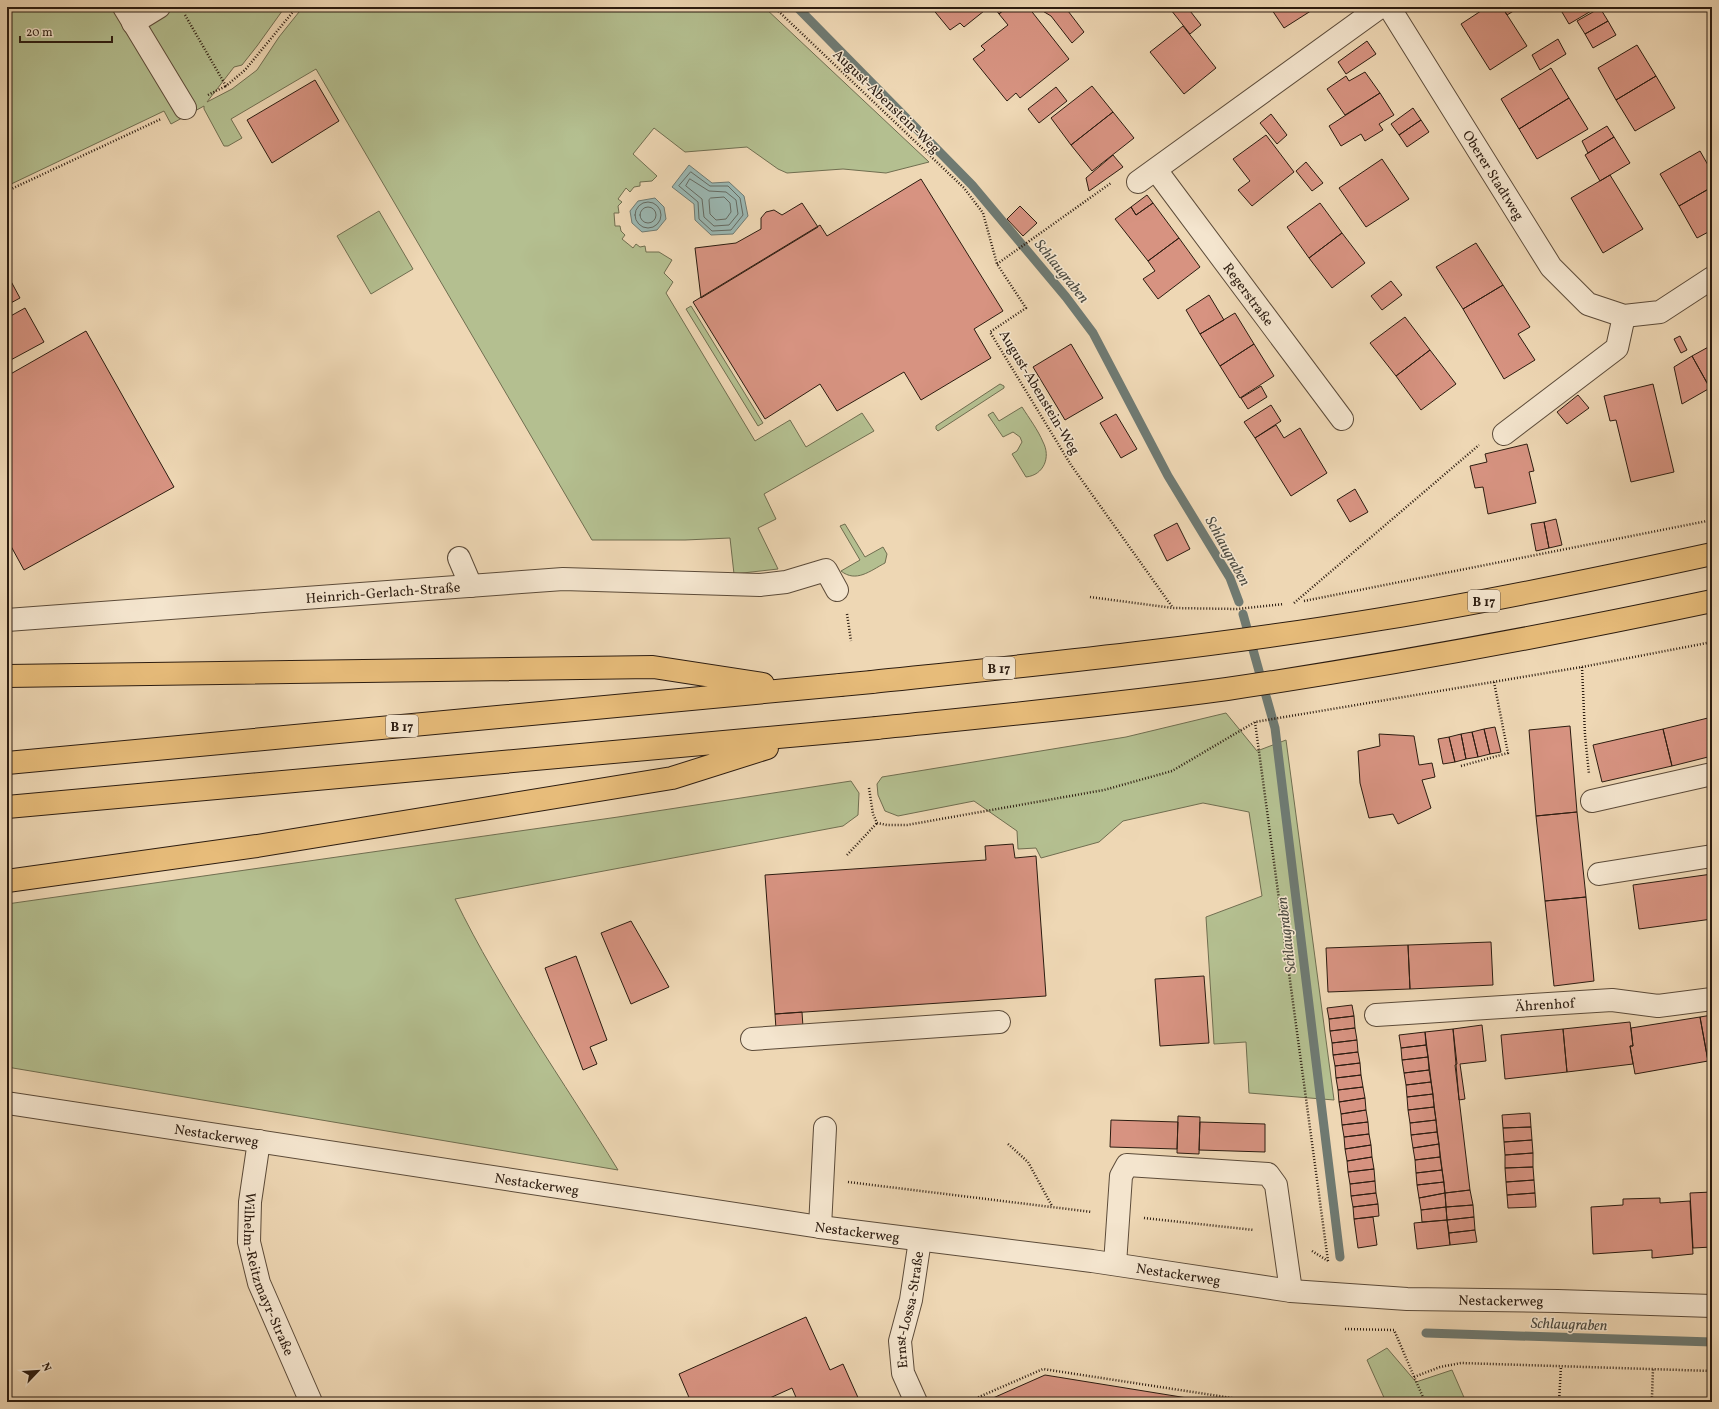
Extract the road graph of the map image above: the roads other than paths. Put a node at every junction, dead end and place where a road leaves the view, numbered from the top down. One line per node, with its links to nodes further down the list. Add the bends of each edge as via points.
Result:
1 (159, 7): 4 (street)
2 (1380, 7): 6 (street)
3 (1388, 7): 9 (street, Oberer Stadtweg, via 1552,267 1588,304)
4 (128, 15): 5 (street)
5 (185, 108)
6 (1156, 170): 7 (street); 10 (street, Regerstraße)
7 (1138, 182)
8 (1712, 278): 9 (street, via 1660,312)
9 (1624, 316): 11 (street, via 1617,348)
10 (1342, 419)
11 (1504, 434)
12 (1712, 554): 19 (highway, B 17, bridge, via 1380,620 1127,655)
13 (459, 558): 14 (street)
14 (471, 586): 15 (street, Heinrich-Gerlach-Straße, via 564,579 760,585 786,582 826,570); 17 (street, Heinrich-Gerlach-Straße)
15 (837, 590)
16 (1712, 601): 20 (highway, bridge, via 1501,644 1262,684 1132,701)
17 (7, 620)
18 (7, 676): 19 (highway, via 653,667)
19 (798, 689): 21 (highway, B 17)
20 (808, 735): 24 (highway); 27 (highway, via 672,778 257,846)
21 (7, 763)
22 (1712, 774): 23 (street)
23 (1592, 801)
24 (7, 807)
25 (1712, 856): 26 (street)
26 (1599, 874)
27 (7, 881)
28 (1712, 999): 29 (street, Ährenhof, via 1658,1006 1612,1000)
29 (1376, 1015)
30 (999, 1022): 31 (street)
31 (752, 1039)
32 (7, 1104): 34 (street, Nestackerweg)
33 (826, 1128): 35 (street)
34 (259, 1141): 35 (street, Nestackerweg); 40 (street, Wilhelm-Reitzmayr-Straße, via 250,1202 249,1242 258,1283)
35 (820, 1227): 36 (street, Nestackerweg)
36 (920, 1240): 37 (street, Nestackerweg); 41 (street, Ernst-Lossa-Straße, via 911,1300 900,1341 903,1373)
37 (1115, 1264): 38 (street, Nestackerweg); 38 (street, via 1121,1176 1126,1165 1268,1174 1276,1185)
38 (1291, 1291): 39 (street, Nestackerweg, via 1407,1299)
39 (1712, 1306)
40 (311, 1402)
41 (916, 1402)

